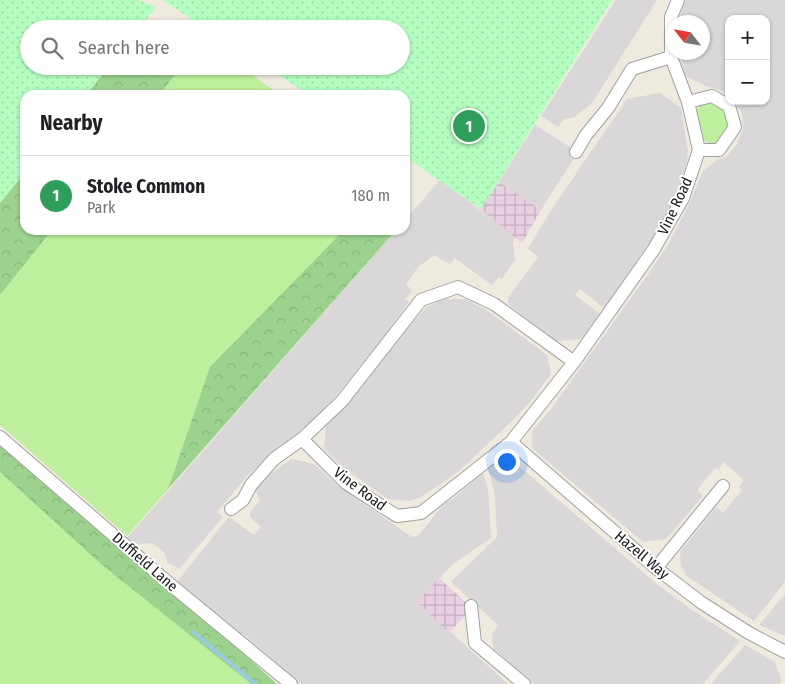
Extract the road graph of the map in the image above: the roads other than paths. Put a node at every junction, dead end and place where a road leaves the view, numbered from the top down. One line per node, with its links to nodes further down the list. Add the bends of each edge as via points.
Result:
1 (678, 0): 2 (street)
2 (672, 15)
3 (665, 58): 7 (street, via 632,70)
4 (672, 60): 5 (street)
5 (688, 102): 6 (street); 6 (street, via 712,96 729,106 735,127 719,150)
6 (699, 150): 8 (street, Vine Road, via 683,198 654,249)
7 (576, 152)
8 (574, 362): 10 (street, via 494,304 458,287 421,300 342,401); 11 (street, Vine Road)
9 (0, 438): 17 (street, Duffield Lane)
10 (302, 439): 11 (street, Vine Road, via 346,483 397,516 421,513); 13 (street, via 274,459 251,485 243,500)
11 (511, 442): 14 (street, Hazell Way)
12 (723, 486): 14 (street)
13 (231, 509)
14 (656, 568): 16 (street, Hazell Way, via 702,603)
15 (471, 606): 18 (street, via 475,644)
16 (785, 652)
17 (291, 684)
18 (524, 684)

